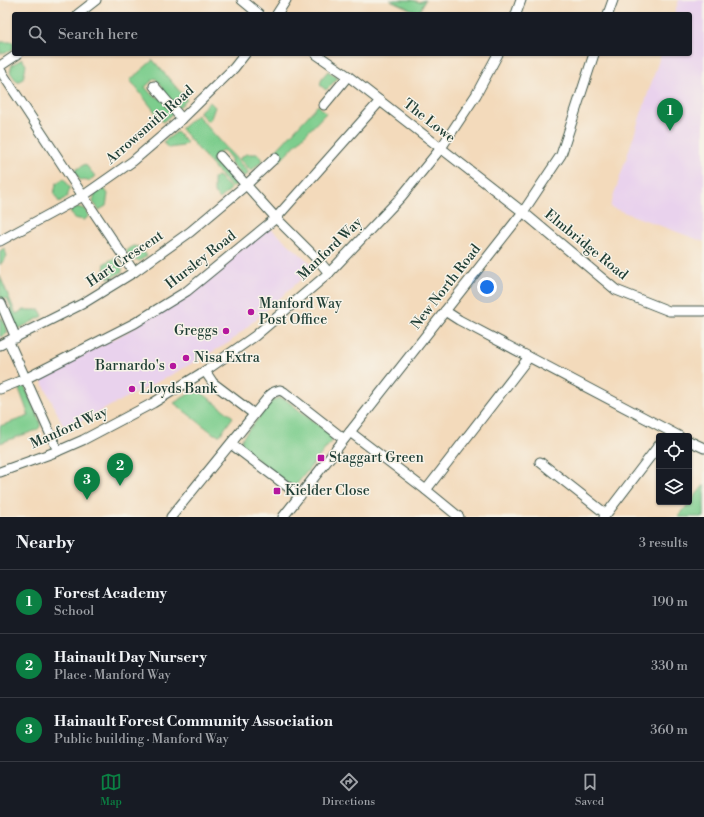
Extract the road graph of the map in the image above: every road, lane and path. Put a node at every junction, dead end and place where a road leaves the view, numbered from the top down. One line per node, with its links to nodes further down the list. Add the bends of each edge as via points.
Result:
1 (96, 0): 6 (street)
2 (242, 0): 7 (street)
3 (286, 0): 8 (street)
4 (521, 0): 9 (street)
5 (613, 0): 10 (street)
6 (81, 12)
7 (257, 12)
8 (277, 12)
9 (517, 12)
10 (609, 12)
11 (15, 56): 16 (street)
12 (243, 56): 22 (street, Arrowsmith Road)
13 (319, 56): 18 (street, The Lowe)
14 (497, 56): 23 (street, Manford Way, via 476,95)
15 (593, 56): 28 (street, New North Road, via 560,155)
16 (0, 66)
17 (0, 70): 27 (street)
18 (348, 76): 20 (street, The Lowe); 21 (street)
19 (154, 86): 22 (street)
20 (380, 101): 23 (street, The Lowe); 29 (street, Hursley Road)
21 (324, 106)
22 (182, 119): 27 (street, Arrowsmith Road, via 133,161)
23 (441, 148): 28 (street, The Lowe); 32 (street, Manford Way, via 401,197)
24 (220, 156): 26 (street)
25 (275, 158): 26 (street, Hart Crescent)
26 (246, 185): 29 (street); 31 (street, Hart Crescent, via 190,232)
27 (83, 196): 30 (street, Arrowsmith Road); 31 (street)
28 (523, 212): 34 (street, New North Road); 35 (street, Elmbridge Road, via 616,290 669,310)
29 (276, 218): 32 (street); 39 (street, Hursley Road, via 187,290 135,323)
30 (0, 241)
31 (134, 272): 36 (street, Hart Crescent, via 82,304)
32 (329, 273): 38 (street, Manford Way, via 255,336)
33 (1, 303): 36 (street)
34 (445, 311): 37 (street); 43 (street, New North Road)
35 (704, 311)
36 (8, 342): 39 (street)
37 (529, 357): 42 (street); 51 (street)
38 (205, 371): 41 (street, via 213,383); 48 (street, Manford Way, via 153,403 83,440)
39 (25, 379): 40 (street, Hursley Road); 48 (street)
40 (0, 389)
41 (254, 414): 43 (street, via 270,395 280,390); 45 (street)
42 (665, 433)
43 (347, 435): 51 (street); 52 (street, New North Road)
44 (692, 442): 47 (street)
45 (231, 444): 52 (street); 54 (street)
46 (656, 448): 53 (street)
47 (704, 448)
48 (58, 450): 50 (street, Manford Way)
49 (540, 462): 53 (street)
50 (0, 472)
51 (426, 490): 56 (street)
52 (300, 496): 55 (street, New North Road)
53 (605, 516)
54 (170, 517)
55 (284, 517)
56 (459, 517)

